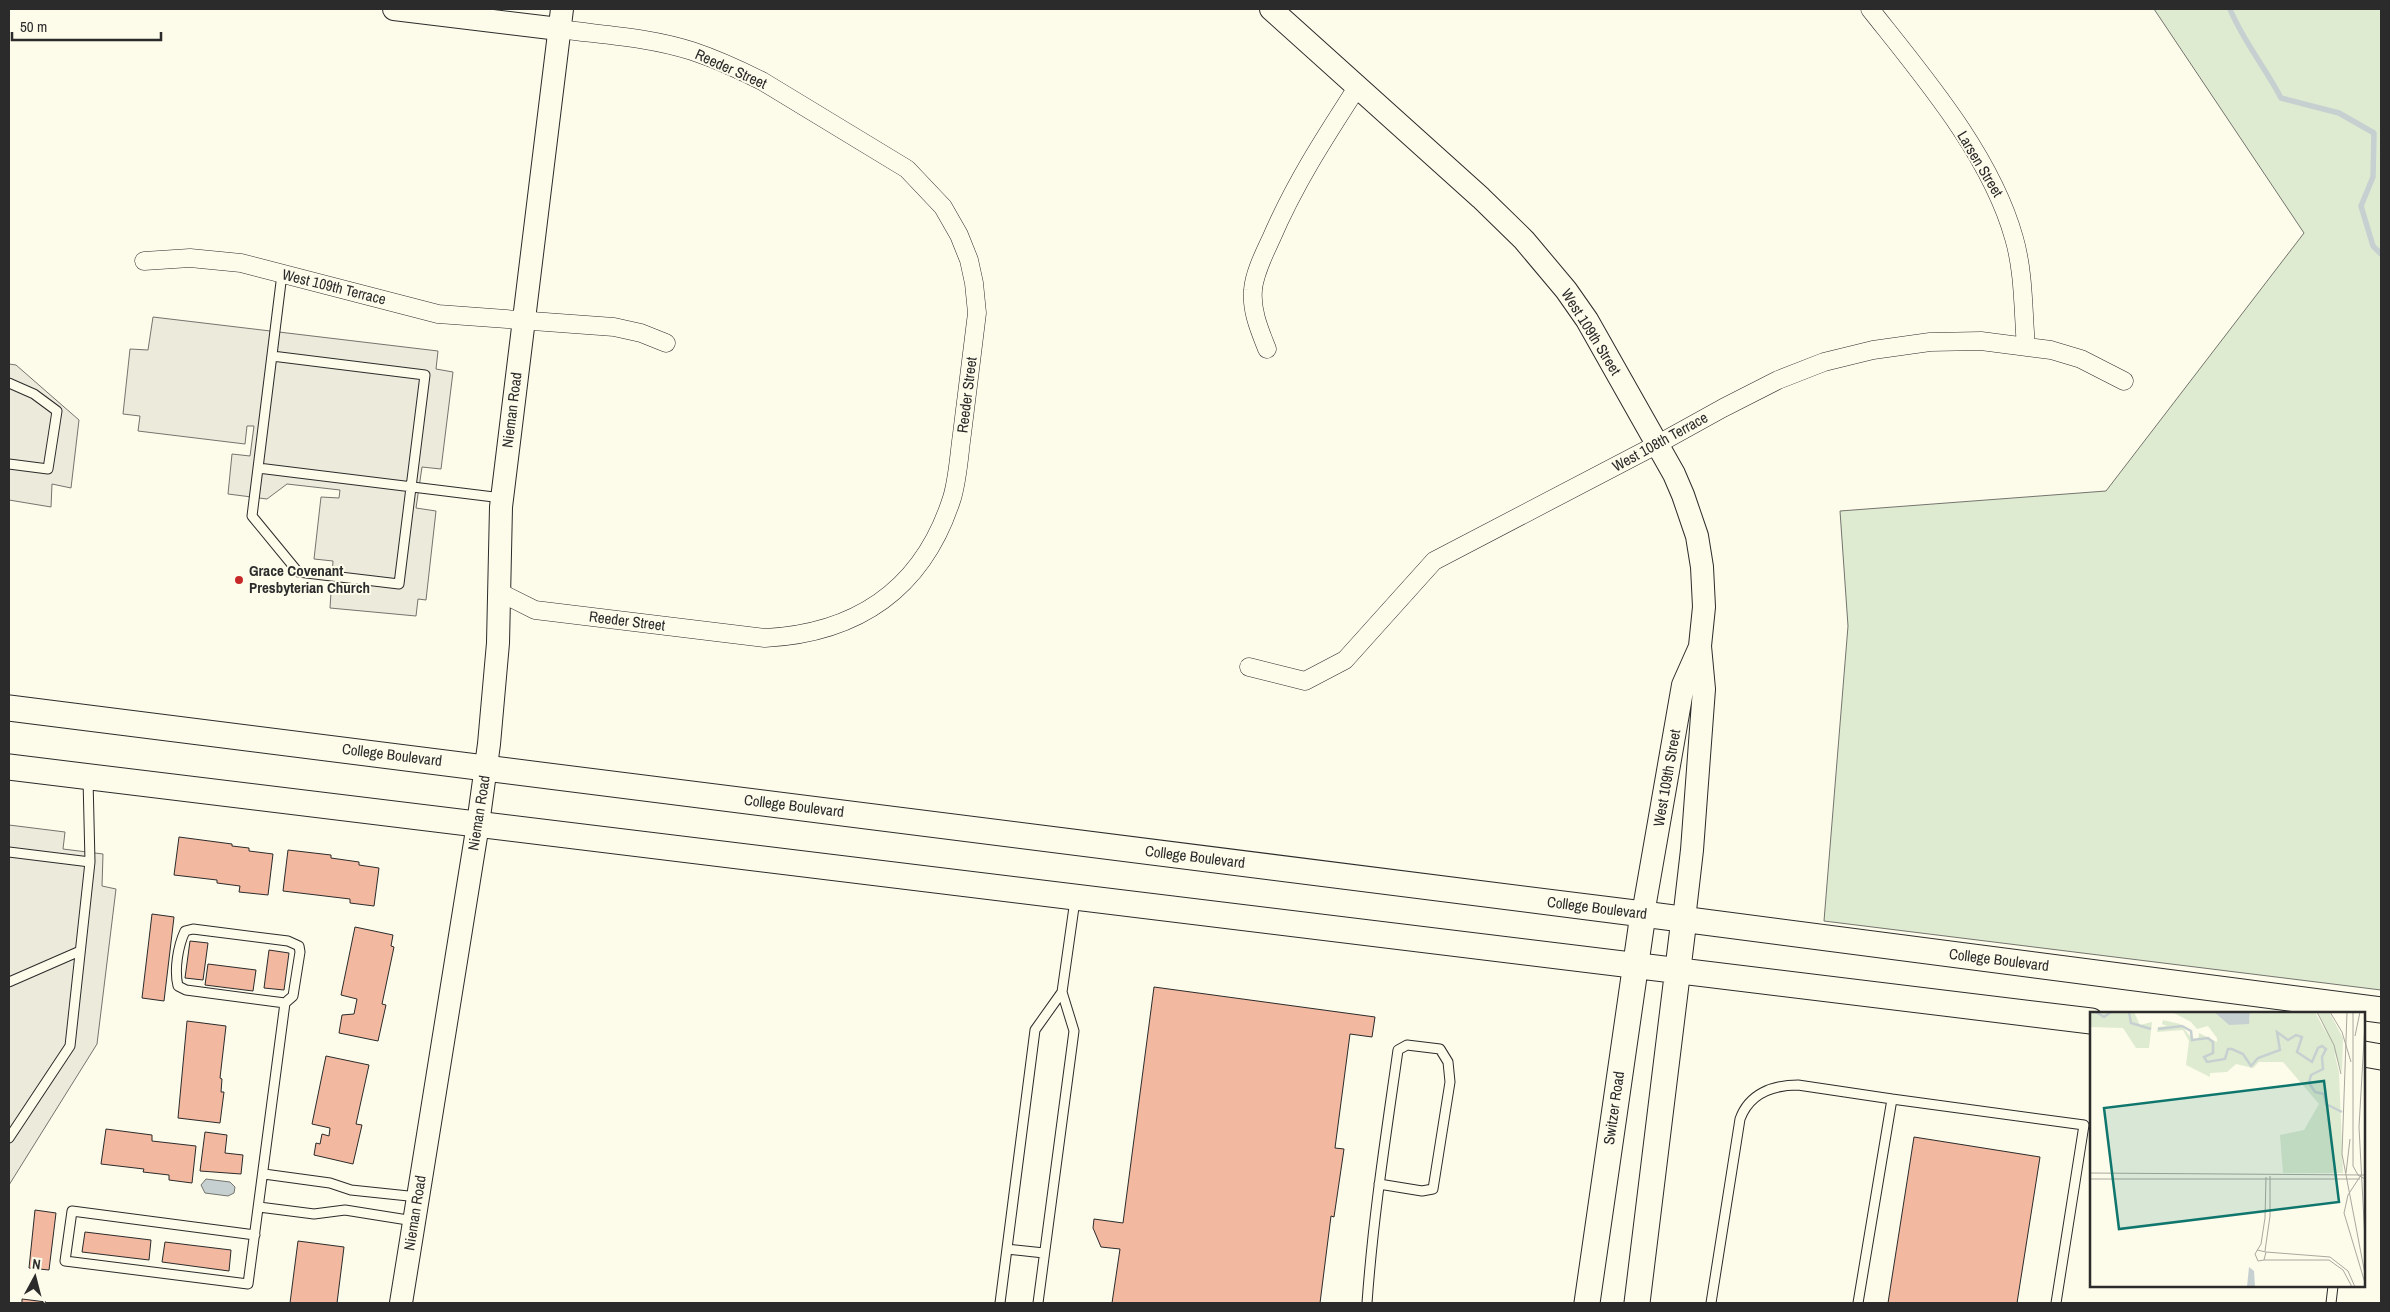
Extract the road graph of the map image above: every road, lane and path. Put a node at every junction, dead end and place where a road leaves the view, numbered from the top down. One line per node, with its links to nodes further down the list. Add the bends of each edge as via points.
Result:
1 (394, 9): 4 (street)
2 (1272, 9): 5 (street, West 109th Street)
3 (1870, 9): 10 (street, Larsen Street, via 1945,108 1977,155 2003,203 2019,261)
4 (560, 19): 8 (street, Nieman Road); 20 (street, Reeder Street, via 691,51 739,70 907,169 942,207 959,235 974,283 977,313 952,497 939,533 919,565 878,604 831,627 797,636 765,638 535,610)
5 (1358, 86): 11 (street, via 1303,170 1264,255 1253,290 1256,319); 15 (street, West 109th Street, via 1524,240 1566,290 1587,320)
6 (144, 260): 7 (street, West 109th Terrace, via 198,259 241,263)
7 (282, 274): 8 (street, West 109th Terrace, via 438,314); 12 (lane)
8 (523, 320): 9 (street, via 614,327); 19 (street, Nieman Road)
9 (666, 343)
10 (2026, 347): 13 (street, West 108th Terrace, via 2081,359); 15 (street, West 108th Terrace, via 1981,341 1930,342 1873,350 1824,362 1778,380)
11 (1267, 349)
12 (272, 356): 17 (lane); 18 (lane, via 425,375)
13 (2124, 381)
14 (9, 383): 16 (lane, via 34,394 57,411 48,469)
15 (1658, 444): 21 (street, West 109th Street, via 1684,495 1696,536 1702,567); 22 (street, West 108th Terrace, via 1434,561 1345,660 1305,681)
16 (9, 464)
17 (258, 468): 18 (lane); 18 (lane, via 252,516 298,572 322,575 400,584)
18 (412, 487): 19 (lane)
19 (502, 498): 20 (street, Nieman Road)
20 (499, 592): 24 (street, Nieman Road, via 498,643)
21 (1700, 646): 27 (street, West 109th Street, via 1683,685); 28 (street, West 109th Street, via 1704,689)
22 (1249, 666)
23 (9, 708): 24 (main road, College Boulevard)
24 (486, 766): 29 (street, Nieman Road); 33 (main road, College Boulevard)
25 (9, 767): 26 (main road)
26 (88, 776): 29 (main road); 31 (lane)
27 (1665, 788): 28 (street); 33 (street, West 109th Street)
28 (1696, 792): 34 (street, West 109th Street)
29 (478, 824): 32 (main road); 50 (street, Nieman Road)
30 (9, 852): 31 (lane)
31 (90, 862): 35 (lane)
32 (1076, 897): 36 (main road); 39 (lane)
33 (1643, 914): 34 (main road, College Boulevard); 36 (main road, Switzer Road)
34 (1684, 919): 37 (main road); 41 (main road, College Boulevard)
35 (80, 951): 38 (lane); 47 (lane, via 70,1046)
36 (1634, 966): 37 (main road); 61 (main road, Switzer Road)
37 (1677, 971): 42 (main road); 62 (main road)
38 (9, 982)
39 (1062, 992): 54 (lane, via 1035,1030); 55 (lane, via 1074,1031)
40 (286, 1003): 40 (lane, via 186,990 178,986 176,978 185,931 193,929 288,941 299,946 293,996); 48 (lane)
41 (2381, 1010)
42 (2090, 1021)
43 (2365, 1054): 44 (main road)
44 (2381, 1056)
45 (1892, 1099): 46 (lane); 63 (lane, via 1782,1085 1759,1094 1749,1102 1740,1120); 64 (lane)
46 (2088, 1126): 65 (lane)
47 (9, 1138)
48 (264, 1174): 50 (lane, via 330,1183 351,1190); 51 (lane)
49 (1379, 1184): 49 (lane, via 1398,1050 1407,1045 1440,1049 1448,1062 1450,1082 1433,1190); 60 (lane)
50 (418, 1197): 52 (street, Nieman Road)
51 (259, 1207): 52 (lane, via 314,1214 345,1210); 53 (lane)
52 (414, 1221): 57 (street, Nieman Road)
53 (255, 1235): 53 (lane, via 248,1284 65,1261 72,1211)
54 (1007, 1249): 55 (lane); 58 (lane)
55 (1044, 1254): 59 (lane)
56 (2333, 1287): 66 (lane)
57 (401, 1303)
58 (1000, 1303)
59 (1038, 1303)
60 (1367, 1303)
61 (1587, 1303)
62 (1636, 1303)
63 (1710, 1303)
64 (1858, 1303)
65 (2056, 1303)
66 (2331, 1303)

